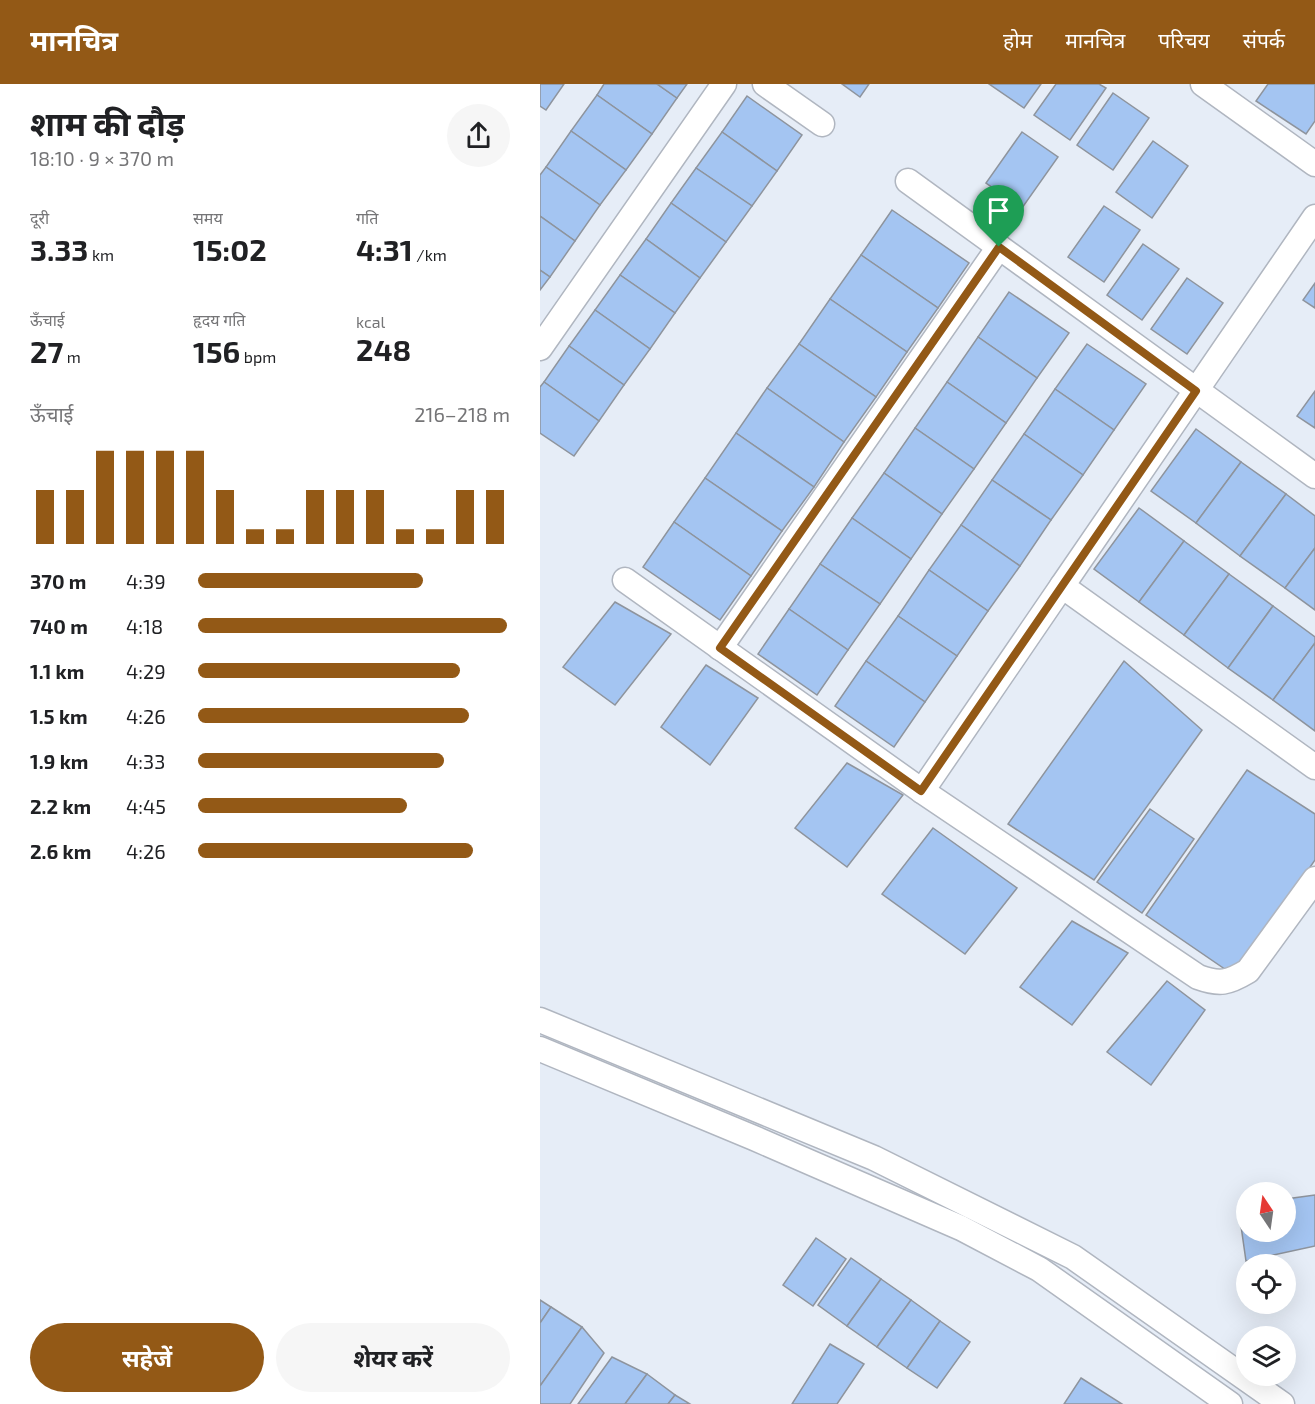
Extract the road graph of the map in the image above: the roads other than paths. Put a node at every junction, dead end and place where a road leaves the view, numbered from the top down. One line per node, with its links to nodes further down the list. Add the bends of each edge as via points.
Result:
1 (724, 84): 9 (street)
2 (765, 84): 4 (street)
3 (1203, 84): 5 (street)
4 (822, 124)
5 (1315, 164)
6 (908, 181): 8 (street)
7 (1315, 217): 10 (street)
8 (999, 247): 10 (street); 14 (street)
9 (540, 348)
10 (1196, 391): 11 (street); 13 (street)
11 (1315, 476)
12 (625, 580): 14 (street)
13 (1062, 586): 15 (street); 16 (street)
14 (720, 648): 16 (street)
15 (1315, 767)
16 (921, 791): 17 (street, via 1198,977 1213,983 1232,981 1248,970)
17 (1315, 879)
18 (540, 1020): 21 (street, via 874,1158 1073,1257)
19 (540, 1049): 20 (street, via 961,1228 1039,1269)
20 (1230, 1404)
21 (1282, 1404)

